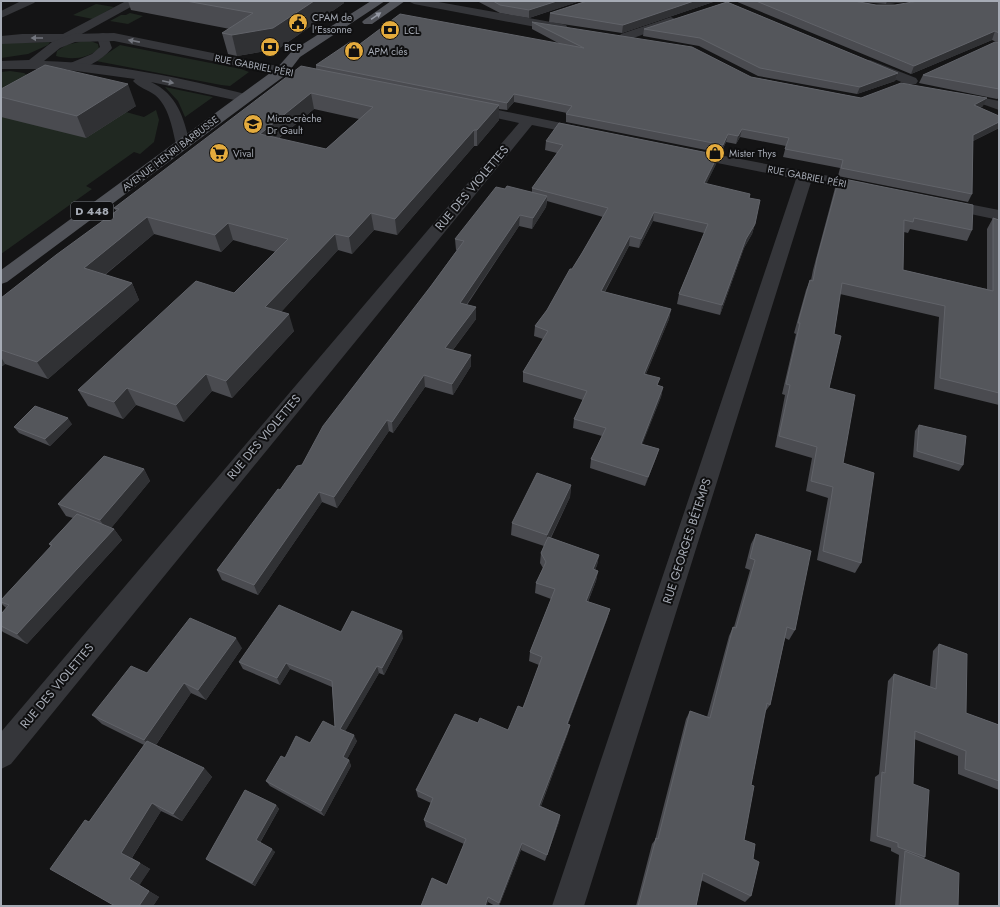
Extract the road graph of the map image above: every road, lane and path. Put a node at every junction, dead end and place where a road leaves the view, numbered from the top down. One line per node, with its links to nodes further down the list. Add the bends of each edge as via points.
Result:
1 (30, 1): 6 (street)
2 (134, 1): 15 (street)
3 (379, 1): 24 (main road, AVENUE HENRI BARBUSSE / D 448, via 296,54)
4 (399, 1): 11 (main road, one-way to 4)
5 (424, 2): 9 (street)
6 (1, 15)
7 (552, 15): 9 (street)
8 (683, 18): 14 (street)
9 (529, 22): 10 (street)
10 (574, 29)
11 (352, 32)
12 (610, 35): 14 (street)
13 (104, 37): 15 (street, RUE GABRIEL PÉRI); 23 (street, via 106,48 96,57); 24 (street, RUE GABRIEL PÉRI, one-way to 13)
14 (625, 37): 17 (street)
15 (69, 38): 16 (street, RUE GABRIEL PÉRI, one-way to 16); 20 (street)
16 (1, 40)
17 (648, 41)
18 (861, 60): 29 (street)
19 (307, 61): 24 (main road, AVENUE HENRI BARBUSSE / D 448)
20 (33, 63): 21 (street); 22 (street)
21 (54, 64): 23 (street); 28 (street)
22 (1, 65)
23 (73, 67): 25 (street)
24 (282, 70): 26 (street, RUE GABRIEL PÉRI); 32 (main road, AVENUE HENRI BARBUSSE / D 448)
25 (119, 72): 32 (street, one-way to 32); 37 (street, via 148,84 164,96 174,110)
26 (298, 74)
27 (926, 74): 29 (street)
28 (41, 76)
29 (915, 85): 30 (street)
30 (894, 86)
31 (942, 93): 34 (street)
32 (244, 98): 37 (main road, AVENUE HENRI BARBUSSE / D 448)
33 (459, 106): 35 (street)
34 (999, 106)
35 (528, 120): 36 (street); 44 (street, RUE DES VIOLETTES)
36 (597, 134)
37 (183, 144): 43 (main road, AVENUE HENRI BARBUSSE / D 448)
38 (674, 150): 39 (street, RUE GABRIEL PÉRI)
39 (805, 176): 40 (street, RUE GABRIEL PÉRI); 45 (street, RUE GEORGES BÉTEMPS)
40 (882, 192)
41 (929, 201): 42 (street)
42 (999, 215)
43 (1, 278)
44 (1, 754)
45 (568, 906)

